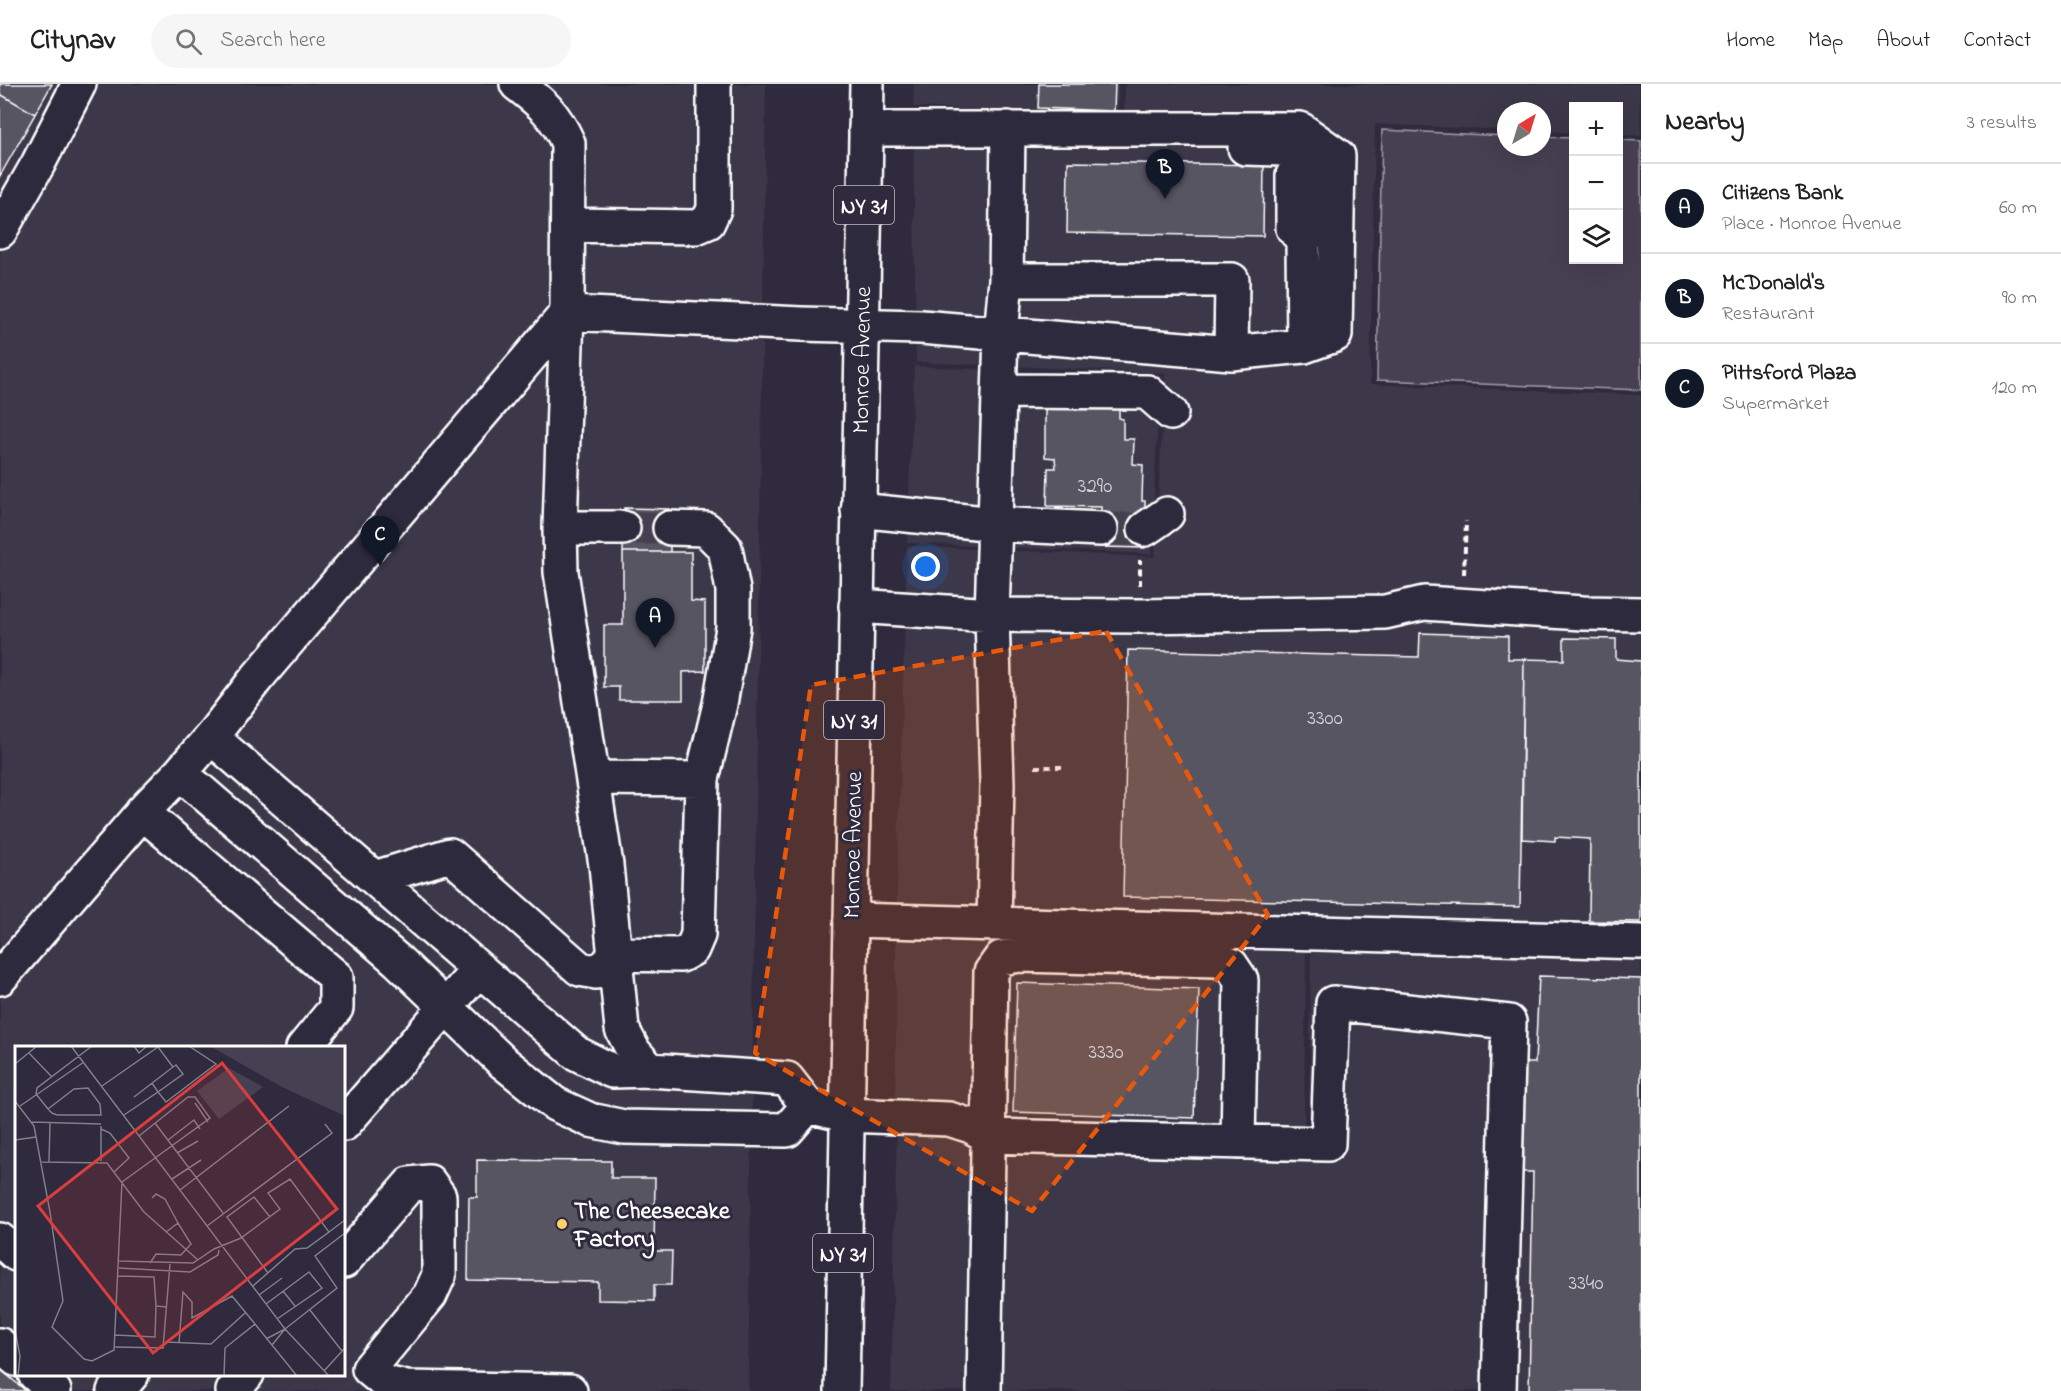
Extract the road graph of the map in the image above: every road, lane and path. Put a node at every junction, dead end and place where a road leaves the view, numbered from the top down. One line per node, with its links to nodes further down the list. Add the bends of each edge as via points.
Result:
1 (80, 84): 8 (main road)
2 (714, 84): 7 (main road, via 714,209 708,222 696,227)
3 (867, 84): 6 (main road, Monroe Avenue / NY 31)
4 (539, 90): 7 (main road, via 568,143)
5 (1014, 128): 6 (main road); 9 (main road); 13 (main road, via 1041,141 1284,149 1303,161 1317,173 1317,227 1303,240); 13 (main road, via 1300,129 1338,156 1335,335)
6 (866, 129): 11 (main road, Monroe Avenue / NY 31)
7 (568, 225): 10 (main road)
8 (0, 231)
9 (1006, 280): 12 (main road); 14 (main road, via 1232,280)
10 (567, 313): 11 (main road); 20 (main road); 28 (main road)
11 (861, 326): 12 (main road); 17 (main road, Monroe Avenue / NY 31)
12 (1000, 334): 14 (main road); 15 (main road)
13 (1304, 346): 14 (main road)
14 (1231, 353)
15 (1000, 391): 16 (main road, via 1147,392); 19 (main road)
16 (1171, 413)
17 (858, 510): 19 (main road); 25 (main road, Monroe Avenue / NY 31)
18 (1466, 521): 24 (path)
19 (995, 524): 23 (main road); 27 (main road)
20 (560, 528): 21 (main road); 32 (main road, via 566,614)
21 (623, 528)
22 (670, 528): 33 (main road, via 706,529 725,548 733,590 733,628)
23 (1101, 529)
24 (1464, 576)
25 (856, 606): 27 (main road); 36 (main road, Monroe Avenue / NY 31)
26 (1641, 614): 27 (main road, via 1424,603 1385,612)
27 (992, 615): 37 (main road, via 997,784)
28 (211, 736): 31 (main road); 35 (main road)
29 (1035, 767): 30 (path)
30 (1063, 767)
31 (180, 773): 34 (main road); 42 (main road)
32 (593, 778): 33 (main road); 39 (main road)
33 (702, 779): 39 (main road, via 698,935 692,949 681,955)
34 (142, 812): 41 (main road); 43 (main road, via 336,977 336,1008)
35 (375, 878): 39 (main road, via 450,855 579,969 597,972); 40 (main road)
36 (850, 920): 37 (main road); 46 (main road, Monroe Avenue / NY 31)
37 (994, 924): 38 (main road)
38 (1641, 942)
39 (615, 954): 44 (main road, via 622,1029 634,1052)
40 (479, 969): 42 (main road); 44 (main road, via 576,1053 612,1071)
41 (0, 978)
42 (446, 1007): 45 (main road, via 504,1063 555,1104 590,1120 624,1127 787,1130); 47 (main road)
43 (304, 1046)
44 (650, 1070): 45 (main road, via 787,1079)
45 (808, 1106): 46 (main road)
46 (846, 1114): 48 (main road, via 949,1119); 60 (main road, Monroe Avenue / NY 31)
47 (345, 1123)
48 (988, 1136): 49 (main road); 49 (main road, via 991,972 1001,958 1020,955 1217,960 1231,965 1241,980); 61 (main road)
49 (1238, 1142): 62 (main road, via 1328,1144 1334,1003 1509,1022)
50 (0, 1240): 51 (main road)
51 (15, 1253)
52 (345, 1261): 59 (main road, via 410,1184 429,1182 439,1196 439,1275 430,1295 369,1369 386,1383 406,1388)
53 (0, 1346): 54 (main road)
54 (15, 1358)
55 (37, 1376): 57 (main road)
56 (245, 1376): 58 (main road)
57 (54, 1391)
58 (233, 1391)
59 (570, 1391)
60 (842, 1391)
61 (984, 1391)
62 (1499, 1391)

